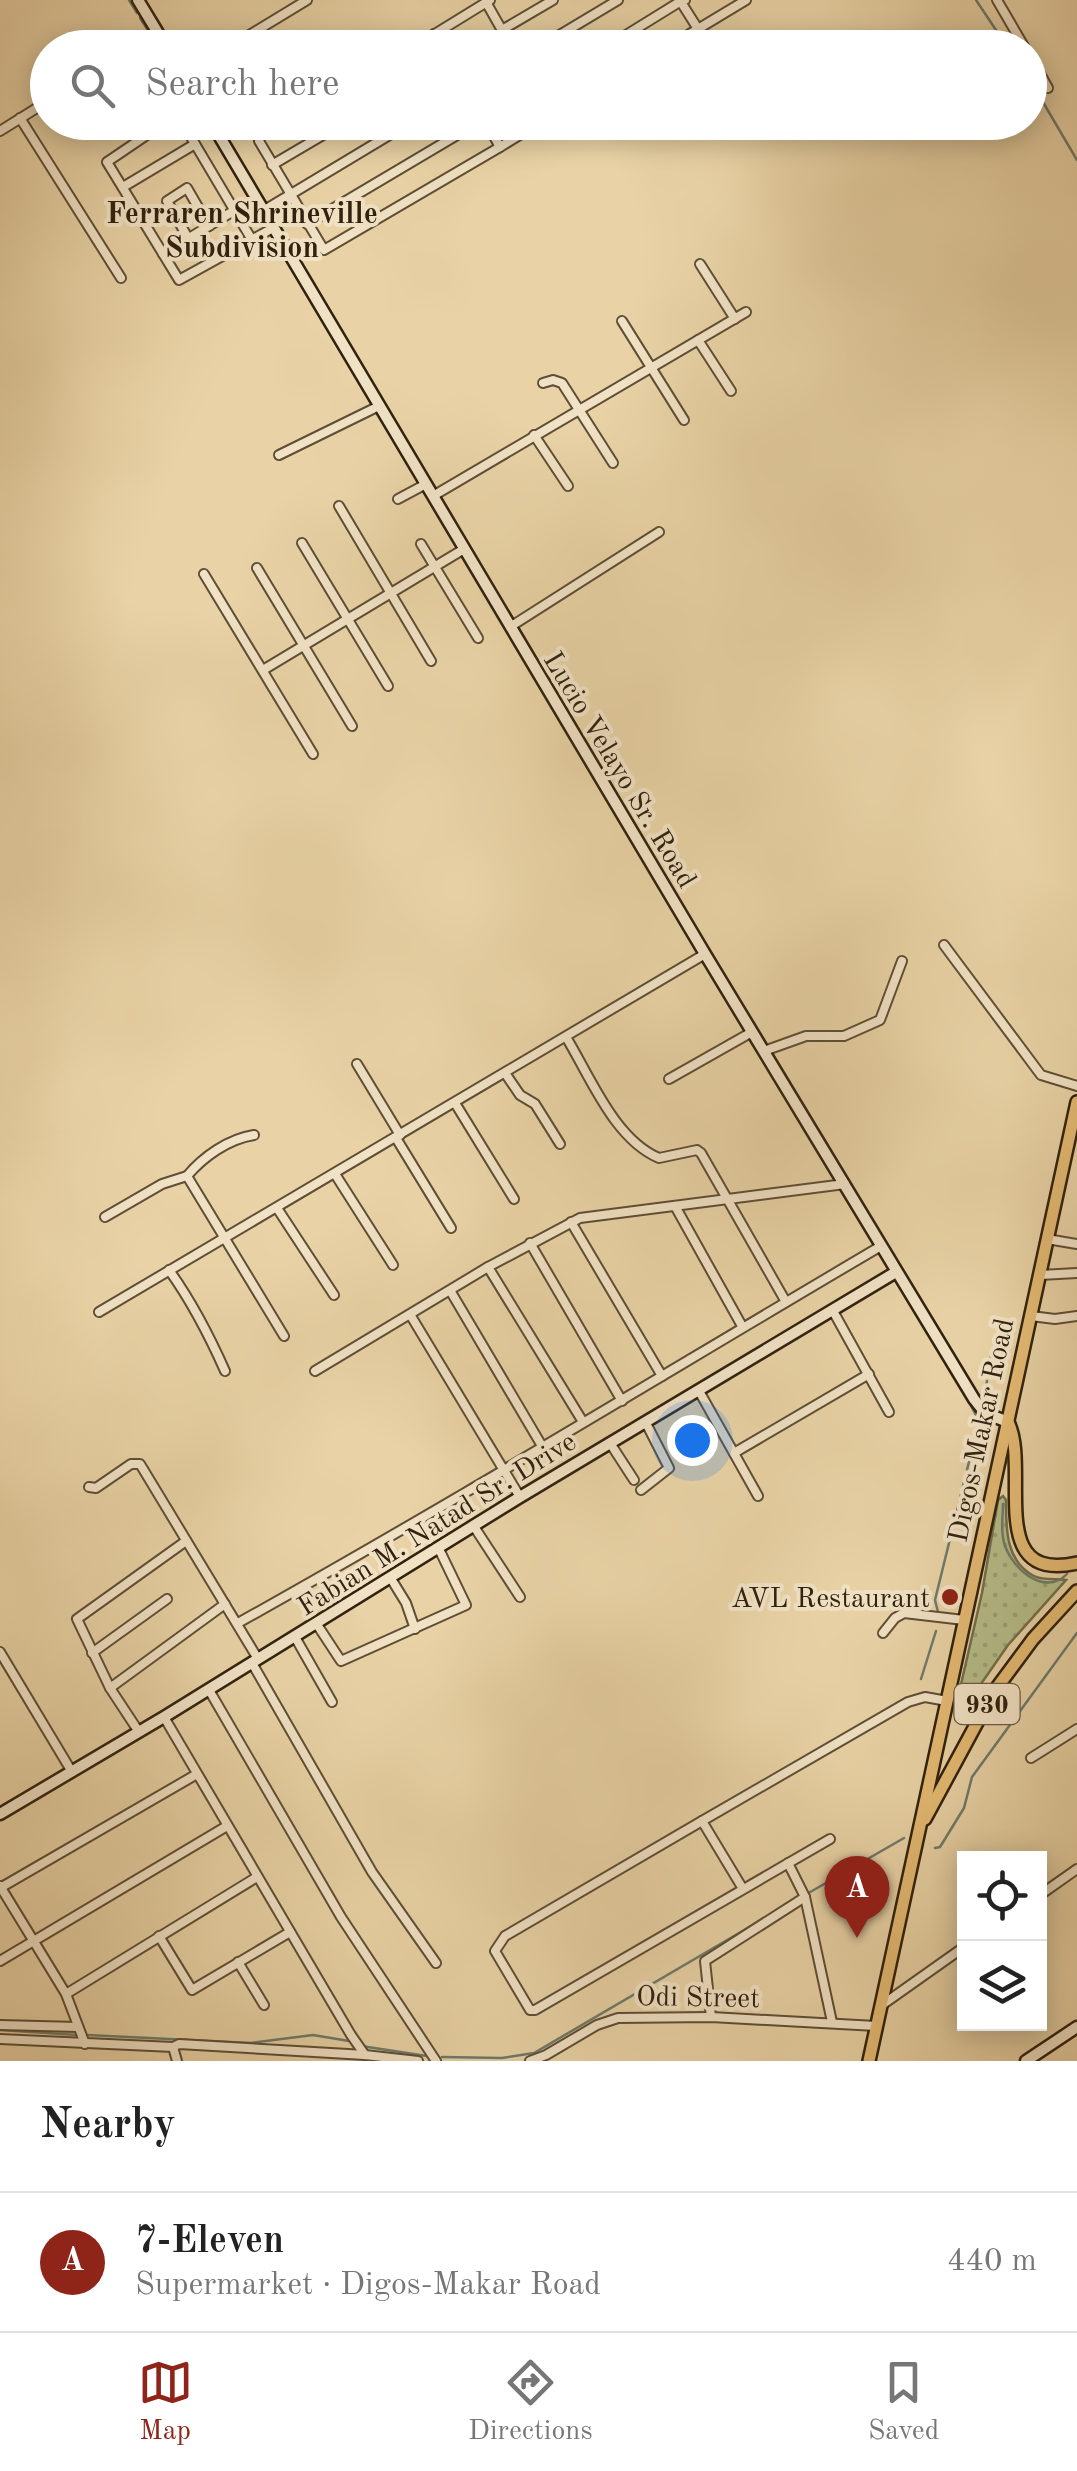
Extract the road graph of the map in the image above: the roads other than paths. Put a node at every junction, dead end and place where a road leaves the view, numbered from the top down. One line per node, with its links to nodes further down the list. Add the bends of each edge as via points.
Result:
1 (138, 0): 10 (main road)
2 (307, 0): 11 (street)
3 (553, 0): 13 (street)
4 (618, 0): 14 (street)
5 (746, 0): 9 (street)
6 (997, 0): 16 (street)
7 (488, 1): 12 (street); 13 (street)
8 (682, 1): 9 (street); 15 (street)
9 (698, 29)
10 (156, 30)
11 (258, 30)
12 (441, 30)
13 (502, 30)
14 (568, 30)
15 (634, 30)
16 (1014, 30)
17 (30, 112): 18 (street)
18 (20, 118): 19 (street); 20 (street)
19 (0, 130)
20 (30, 134)
21 (34, 140): 45 (street)
22 (138, 140): 34 (street, via 108,159)
23 (193, 140): 31 (street)
24 (222, 140): 37 (main road, Lucio Velayo Sr. Road)
25 (260, 140): 33 (street)
26 (314, 140): 33 (street)
27 (382, 140): 35 (street)
28 (451, 140): 38 (street)
29 (495, 140): 32 (street)
30 (511, 140): 32 (street)
31 (195, 144): 34 (street); 36 (street)
32 (500, 147): 38 (street, via 324,250)
33 (272, 165): 35 (street)
34 (123, 187): 43 (street)
35 (290, 195): 37 (street); 38 (street)
36 (234, 210): 39 (street); 42 (street)
37 (263, 211): 40 (main road, Lucio Velayo Sr. Road)
38 (307, 224)
39 (209, 226): 41 (street); 41 (street, via 187,188 169,197)
40 (273, 228): 42 (street); 53 (main road, Lucio Velayo Sr. Road)
41 (188, 238): 43 (street)
42 (252, 240): 43 (street, via 180,281)
43 (163, 254)
44 (700, 264): 47 (street)
45 (121, 278)
46 (746, 312): 47 (street)
47 (736, 319): 49 (street)
48 (622, 321): 50 (street)
49 (698, 340): 50 (street); 52 (street)
50 (652, 368): 54 (street); 55 (street)
51 (543, 383): 54 (street, via 562,382)
52 (731, 390)
53 (379, 406): 57 (street); 59 (main road, Lucio Velayo Sr. Road)
54 (578, 408): 56 (street); 58 (street)
55 (684, 420)
56 (534, 435): 60 (street); 61 (street)
57 (278, 455)
58 (613, 463)
59 (426, 484): 61 (main road, Lucio Velayo Sr. Road); 62 (street)
60 (568, 486)
61 (433, 496): 67 (main road, Lucio Velayo Sr. Road)
62 (398, 499)
63 (339, 506): 71 (street)
64 (659, 532): 73 (street)
65 (302, 543): 72 (street)
66 (421, 544): 68 (street)
67 (464, 549): 68 (street); 73 (main road, Lucio Velayo Sr. Road)
68 (436, 567): 71 (street); 74 (street)
69 (257, 568): 75 (street)
70 (204, 574): 77 (street)
71 (392, 594): 72 (street); 76 (street)
72 (349, 620): 75 (street); 78 (street)
73 (510, 627): 82 (main road, Lucio Velayo Sr. Road)
74 (478, 638)
75 (305, 646): 77 (street); 79 (street)
76 (431, 661)
77 (263, 670): 80 (street)
78 (388, 686)
79 (352, 726)
80 (314, 754)
81 (944, 945): 90 (street, via 1040,1074)
82 (704, 954): 84 (main road, Lucio Velayo Sr. Road); 85 (street)
83 (902, 961): 86 (street, via 880,1020 844,1036 806,1036)
84 (752, 1032): 86 (main road, Lucio Velayo Sr. Road); 89 (street)
85 (566, 1037): 88 (street); 100 (street, via 638,1145 659,1158 700,1151)
86 (764, 1051): 98 (main road, Lucio Velayo Sr. Road)
87 (357, 1064): 94 (street)
88 (505, 1073): 91 (street); 95 (street, via 536,1104)
89 (669, 1079)
90 (1077, 1086)
91 (455, 1102): 94 (street); 99 (street)
92 (1077, 1102): 107 (main road, Digos-Makar Road)
93 (254, 1135): 97 (street, via 205,1158)
94 (398, 1136): 96 (street); 105 (street)
95 (560, 1144)
96 (335, 1174): 102 (street); 111 (street)
97 (187, 1176): 103 (street); 106 (street)
98 (845, 1184): 100 (street); 110 (main road, Lucio Velayo Sr. Road)
99 (514, 1199)
100 (726, 1199): 101 (street); 119 (street)
101 (675, 1206): 104 (street); 125 (street)
102 (277, 1208): 106 (street); 118 (street)
103 (105, 1217)
104 (571, 1222): 108 (street); 130 (street)
105 (451, 1228)
106 (224, 1239): 113 (street); 126 (street)
107 (1048, 1239): 109 (street); 116 (main road, Digos-Makar Road)
108 (530, 1243): 112 (street); 132 (street)
109 (1077, 1244)
110 (881, 1246): 114 (main road, Lucio Velayo Sr. Road); 119 (street)
111 (393, 1264)
112 (488, 1266): 117 (street); 134 (street)
113 (169, 1270): 121 (street); 128 (street, via 199,1313)
114 (896, 1272): 120 (main road, Fabian M. Natad Sr. Drive); 135 (main road, Lucio Velayo Sr. Road, via 980,1407)
115 (1077, 1273): 116 (street)
116 (1040, 1275): 123 (main road, Digos-Makar Road)
117 (451, 1292): 122 (street); 138 (street)
118 (334, 1295)
119 (786, 1302): 125 (street)
120 (833, 1311): 129 (street); 131 (main road, Fabian M. Natad Sr. Drive)
121 (99, 1312)
122 (411, 1316): 127 (street); 140 (street)
123 (1031, 1316): 124 (street); 135 (main road, Digos-Makar Road)
124 (1077, 1316)
125 (742, 1326): 130 (street)
126 (284, 1336)
127 (315, 1371)
128 (225, 1372)
129 (868, 1374): 133 (street); 139 (street)
130 (662, 1376): 132 (street)
131 (699, 1392): 136 (main road, Fabian M. Natad Sr. Drive); 139 (street)
132 (622, 1402): 134 (street)
133 (889, 1412)
134 (583, 1422): 138 (street)
135 (1008, 1422): 149 (main road, via 1016,1448 1020,1544 1041,1563); 155 (main road, Digos-Makar Road)
136 (646, 1423): 137 (main road, Fabian M. Natad Sr. Drive); 143 (street, via 669,1468)
137 (610, 1443): 141 (street); 144 (main road, Fabian M. Natad Sr. Drive)
138 (542, 1446): 140 (street)
139 (734, 1452): 145 (street)
140 (504, 1470): 144 (street); 156 (street)
141 (634, 1480)
142 (89, 1487): 147 (street, via 140,1464)
143 (641, 1490)
144 (520, 1496): 146 (main road, Fabian M. Natad Sr. Drive)
145 (758, 1496)
146 (473, 1526): 148 (main road, Fabian M. Natad Sr. Drive); 152 (street)
147 (186, 1540): 154 (street); 162 (street, via 77,1619)
148 (438, 1548): 150 (main road, Fabian M. Natad Sr. Drive); 158 (street, via 467,1604)
149 (1077, 1564)
150 (390, 1577): 157 (main road, Fabian M. Natad Sr. Drive); 158 (street)
151 (1077, 1591): 178 (main road, 930, via 993,1694)
152 (520, 1597)
153 (167, 1599): 162 (street)
154 (225, 1604): 156 (street); 164 (street)
155 (964, 1620): 159 (street, via 904,1614); 166 (main road, Digos-Makar Road)
156 (238, 1623): 163 (street)
157 (316, 1623): 158 (street, via 340,1661); 160 (main road, Fabian M. Natad Sr. Drive)
158 (415, 1629)
159 (884, 1633)
160 (294, 1637): 163 (main road, Fabian M. Natad Sr. Drive); 167 (street)
161 (0, 1652): 172 (street)
162 (92, 1652): 164 (street)
163 (255, 1661): 165 (main road, Fabian M. Natad Sr. Drive); 193 (street, via 372,1872)
164 (110, 1688): 170 (street)
165 (209, 1690): 168 (main road, Fabian M. Natad Sr. Drive); 209 (street, via 341,1916)
166 (946, 1701): 176 (street, via 908,1702); 178 (main road, Digos-Makar Road)
167 (332, 1702)
168 (164, 1717): 170 (main road, Fabian M. Natad Sr. Drive); 173 (street)
169 (1077, 1729): 171 (street)
170 (139, 1732): 172 (main road, Fabian M. Natad Sr. Drive)
171 (1031, 1758)
172 (72, 1772): 175 (main road, Fabian M. Natad Sr. Drive)
173 (197, 1774): 177 (street); 183 (street)
174 (0, 1797): 175 (street)
175 (4, 1812)
176 (702, 1820): 184 (street); 184 (street, via 504,1936 495,1951 530,2010)
177 (228, 1826): 182 (street); 189 (street)
178 (918, 1831): 196 (main road, Digos-Makar Road)
179 (830, 1839): 180 (street)
180 (788, 1863): 184 (street); 186 (street)
181 (1075, 1875): 185 (street)
182 (257, 1876): 187 (street); 188 (street)
183 (0, 1887): 189 (street)
184 (744, 1889)
185 (1047, 1891)
186 (805, 1898): 197 (street, via 704,1961); 198 (street)
187 (290, 1932): 192 (street); 206 (street)
188 (159, 1936): 192 (street, via 190,1990); 194 (street)
189 (31, 1940): 191 (street); 194 (street)
190 (957, 1952): 196 (street)
191 (0, 1961)
192 (238, 1962): 195 (street)
193 (436, 1963)
194 (66, 1994): 201 (street)
195 (264, 2005)
196 (880, 2006): 200 (main road, Digos-Makar Road)
197 (712, 2016): 198 (street, Odi Street); 210 (street, Odi Street, via 618,2018)
198 (832, 2022): 200 (street, Odi Street)
199 (0, 2025): 201 (street)
200 (876, 2026): 211 (main road, Digos-Makar Road)
201 (78, 2027): 204 (street)
202 (1077, 2027): 212 (main road)
203 (0, 2039): 204 (street)
204 (85, 2044): 205 (street)
205 (173, 2046): 206 (street); 207 (street)
206 (365, 2054): 208 (street)
207 (176, 2061)
208 (414, 2061)
209 (436, 2061)
210 (530, 2061)
211 (869, 2061)
212 (1026, 2061)

